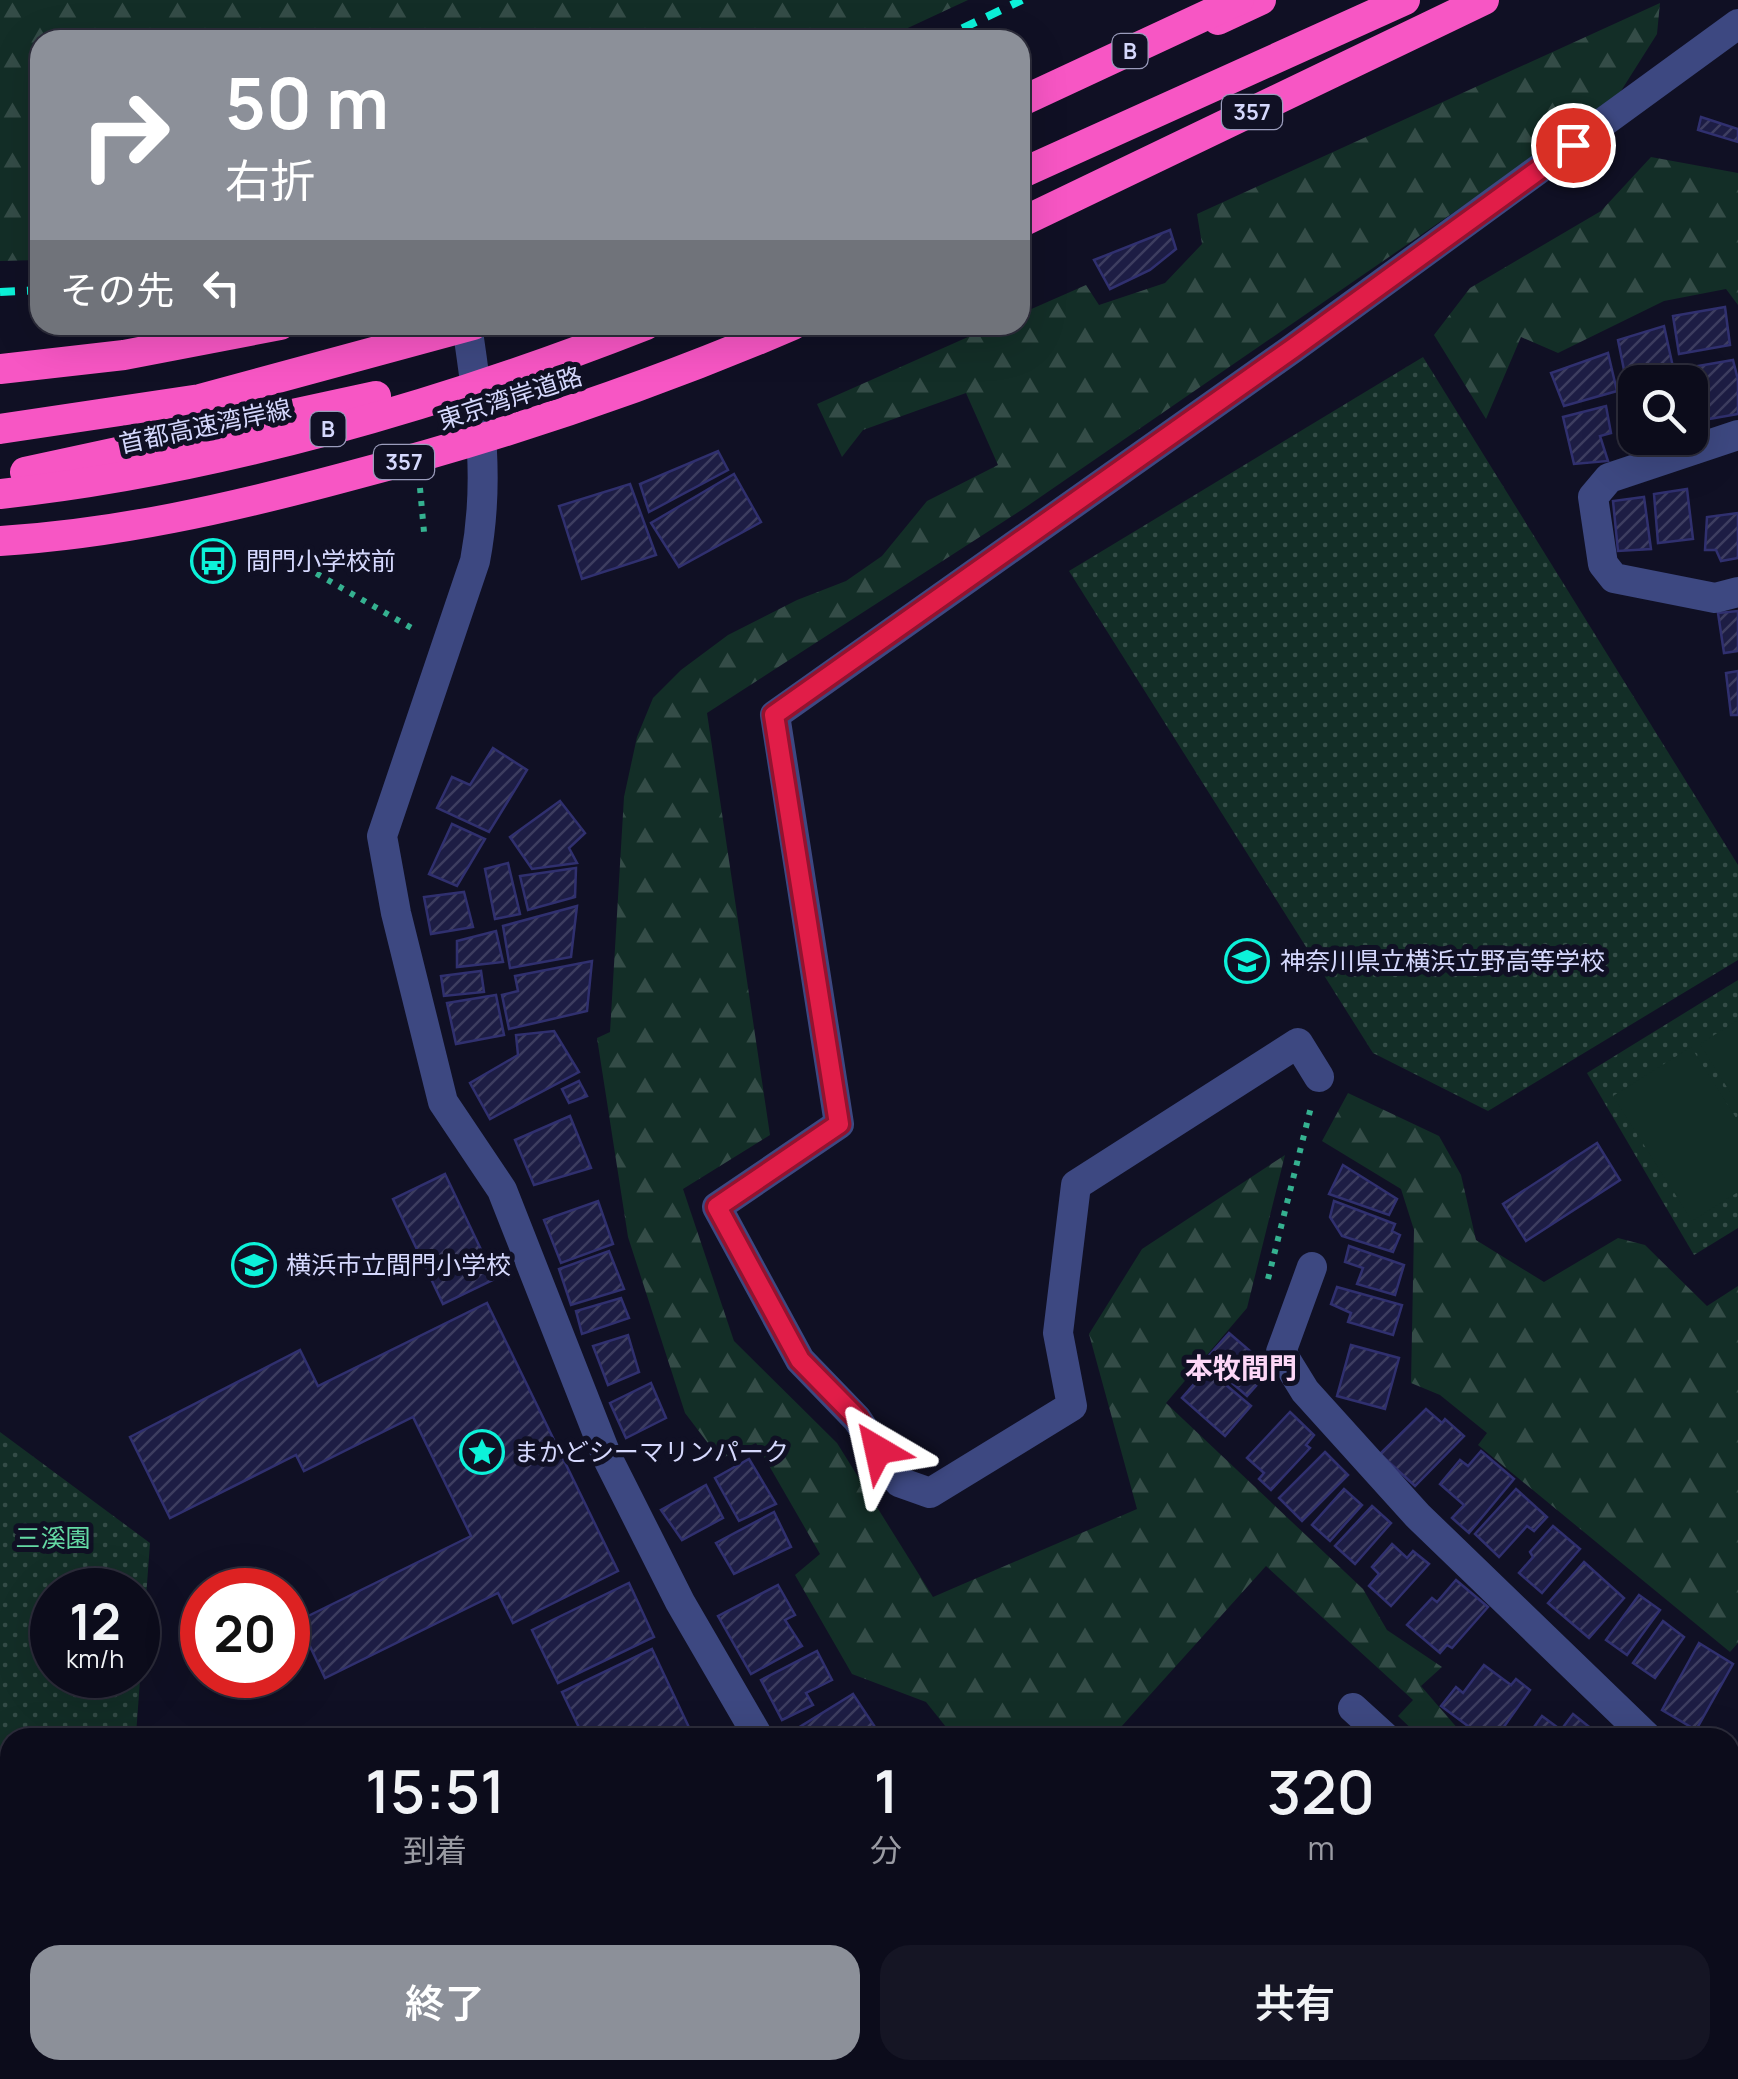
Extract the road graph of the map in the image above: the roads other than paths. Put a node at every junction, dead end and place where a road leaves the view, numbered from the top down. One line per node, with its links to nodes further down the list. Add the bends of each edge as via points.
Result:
1 (1239, 0): 8 (highway, B, bridge)
2 (1260, 0): 7 (highway); 9 (highway, bridge)
3 (1379, 0): 10 (highway, 357)
4 (1405, 0): 11 (highway)
5 (1484, 0): 12 (highway, 357)
6 (1738, 24): 29 (street, via 774,715 839,1124 717,1207 800,1360 857,1418 899,1482 930,1493 1072,1406 1058,1333 1076,1186 1298,1043)
7 (1030, 81)
8 (1030, 97)
9 (1030, 105)
10 (1030, 157)
11 (1030, 169)
12 (1030, 217)
13 (228, 335): 20 (highway)
14 (404, 335): 21 (highway, 首都高速湾岸線, via 185,390)
15 (434, 335): 22 (highway, bridge, via 200,399)
16 (471, 335): 24 (street)
17 (591, 335): 25 (highway, 東京湾岸道路, bridge, via 500,368)
18 (617, 335): 26 (highway, 首都高速湾岸線 / B, bridge, via 440,397 300,436 164,469)
19 (771, 335): 24 (highway, 東京湾岸道路 / 357, via 688,371)
20 (0, 369)
21 (0, 417)
22 (0, 429)
23 (1738, 435): 28 (street, via 1609,478 1593,498 1603,564 1614,578 1715,598)
24 (484, 439): 27 (highway, 東京湾岸道路 / 357, via 166,520); 32 (street, via 484,516 474,561 382,836 396,913 442,1102 502,1190 608,1457 680,1602)
25 (0, 478)
26 (0, 494)
27 (0, 541)
28 (1738, 592)
29 (1318, 1077)
30 (1312, 1267): 34 (street, via 1281,1352 1306,1391 1418,1516)
31 (1353, 1708): 33 (street)
32 (753, 1728)
33 (1375, 1728)
34 (1637, 1728)

